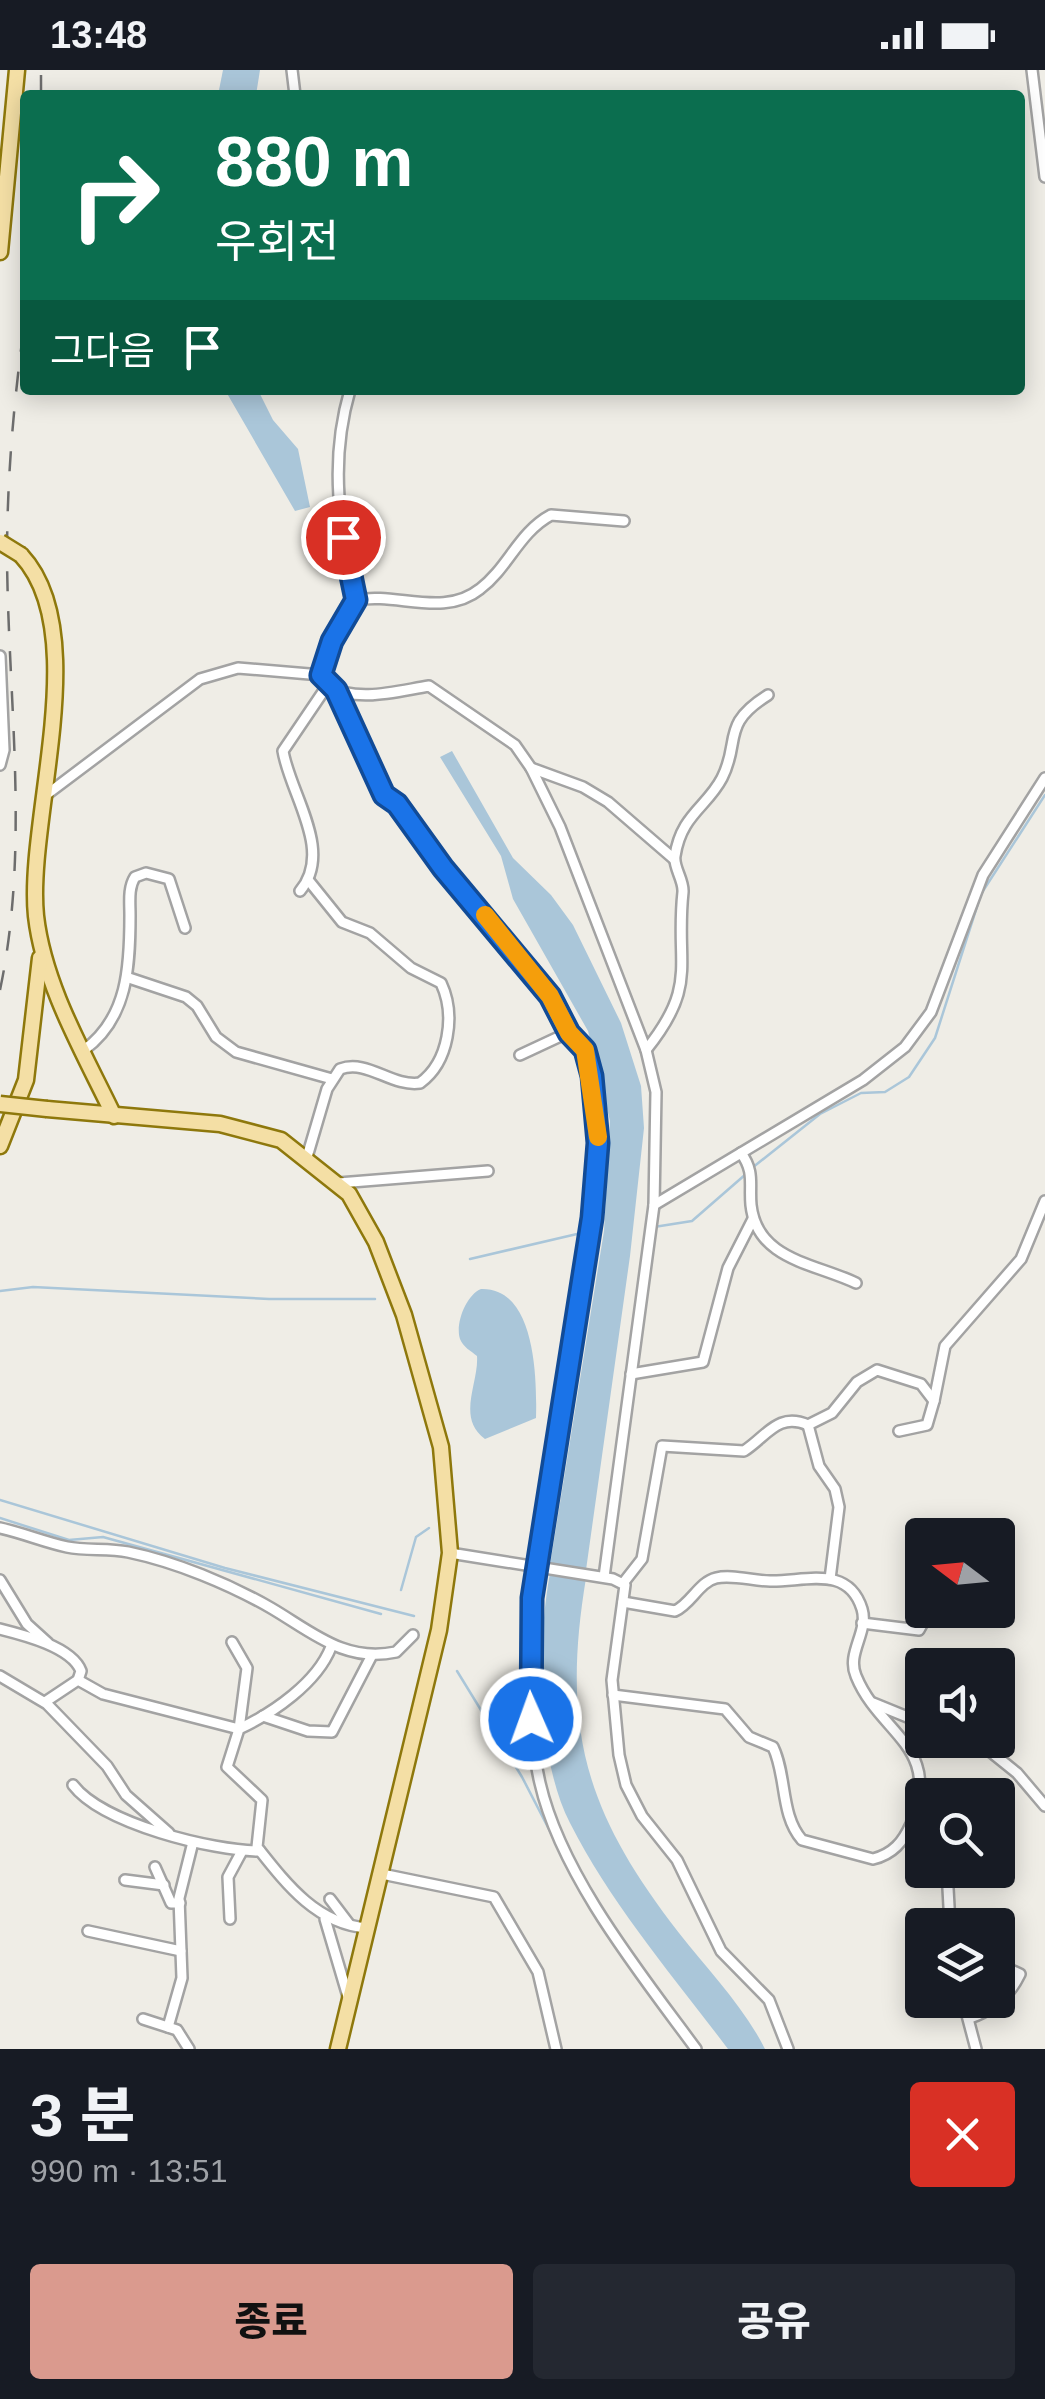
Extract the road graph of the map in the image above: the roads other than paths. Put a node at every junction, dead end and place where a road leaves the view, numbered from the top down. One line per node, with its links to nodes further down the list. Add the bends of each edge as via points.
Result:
1 (17, 70): 4 (main road)
2 (1032, 70): 3 (street)
3 (1045, 178)
4 (0, 252)
5 (349, 395): 8 (street, via 336,470)
6 (624, 521): 8 (street, via 551,515 524,536 479,591 461,597 423,605)
7 (0, 542): 16 (main road, bridge, via 21,556 50,620 53,719)
8 (356, 600): 10 (street)
9 (0, 656): 13 (street)
10 (321, 675): 11 (street); 16 (street, via 238,668 200,679)
11 (331, 688): 14 (street, via 384,694 429,686 515,746); 18 (street, via 283,751 314,846); 23 (street, via 384,795 537,979)
12 (768, 694): 17 (street, via 735,728 722,778 688,819)
13 (0, 765)
14 (531, 768): 17 (street, via 583,786); 25 (street)
15 (1045, 778): 31 (street, via 983,875 939,994 914,1037 881,1068)
16 (46, 795): 21 (main road, via 35,890)
17 (674, 859): 25 (street, via 683,891 681,995)
18 (308, 881): 19 (street); 27 (street, via 332,915 434,977 448,996 440,1062 420,1083 399,1083 356,1066)
19 (300, 891)
20 (185, 928): 22 (street, via 169,878 136,877)
21 (41, 945): 24 (main road); 30 (main road, via 26,1080)
22 (129, 978): 24 (street, via 112,1022); 27 (street, via 186,997 236,1052)
23 (569, 1033): 26 (street); 45 (street, via 585,1050 592,1076 598,1143)
24 (84, 1050): 29 (main road)
25 (646, 1050): 36 (street, via 657,1108)
26 (520, 1055)
27 (332, 1079): 32 (street)
28 (0, 1104): 29 (main road, bridge)
29 (114, 1116): 32 (main road, via 255,1130)
30 (0, 1146)
31 (741, 1154): 36 (street); 37 (street, via 754,1178)
32 (308, 1157): 34 (main road)
33 (488, 1171): 34 (street)
34 (339, 1183): 44 (main road, via 376,1242 404,1315 441,1447)
35 (1045, 1202): 40 (street, via 1021,1259 945,1346)
36 (654, 1205): 39 (street)
37 (754, 1219): 38 (street, via 772,1249); 39 (street, via 728,1268 703,1362)
38 (856, 1283)
39 (631, 1374): 46 (street)
40 (934, 1401): 41 (street, via 921,1384 877,1370 832,1413); 42 (street, via 927,1425)
41 (808, 1425): 47 (street, via 840,1507); 49 (street, via 778,1422 737,1452 659,1448 642,1559)
42 (899, 1431)
43 (0, 1528): 56 (street, via 176,1565 310,1628)
44 (450, 1553): 45 (street); 77 (main road, via 439,1630)
45 (539, 1567): 46 (street); 94 (street, via 528,1692 550,1820 610,1925)
46 (604, 1577): 49 (street)
47 (830, 1579): 50 (street, via 713,1578 676,1611); 51 (street, via 849,1588 864,1614)
48 (0, 1580): 57 (street, via 27,1624)
49 (624, 1582): 50 (street)
50 (623, 1602): 61 (street)
51 (862, 1623): 52 (street); 63 (street, via 852,1661)
52 (920, 1628)
53 (0, 1629): 57 (street)
54 (413, 1635): 58 (street, via 396,1652)
55 (232, 1642): 66 (street, via 247,1668)
56 (331, 1647): 58 (street); 64 (street, via 319,1673)
57 (54, 1649): 60 (street, via 78,1662)
58 (372, 1656): 64 (street, via 332,1732)
59 (0, 1676): 62 (street)
60 (78, 1680): 62 (street); 66 (street, via 103,1694)
61 (613, 1695): 72 (street, via 725,1708 749,1737 774,1747 784,1800 802,1840 874,1859); 95 (street, via 619,1756 632,1797 676,1860 721,1952 769,2000)
62 (45, 1702): 71 (street)
63 (871, 1702): 65 (street); 68 (street, via 916,1758)
64 (263, 1716): 66 (street)
65 (905, 1716)
66 (239, 1729): 75 (street, via 227,1766 262,1800)
67 (998, 1758): 70 (street)
68 (919, 1778)
69 (73, 1784): 71 (street, via 120,1816)
70 (1045, 1806)
71 (169, 1833): 73 (street)
72 (905, 1834)
73 (193, 1842): 74 (street); 81 (street)
74 (242, 1852): 75 (street); 82 (street, via 228,1877)
75 (260, 1852): 83 (street)
76 (154, 1867): 79 (street)
77 (382, 1874): 84 (main road); 93 (street, via 494,1896 538,1972)
78 (125, 1880): 79 (street)
79 (164, 1885): 81 (street, via 171,1903)
80 (330, 1899): 84 (street)
81 (180, 1903): 86 (street)
82 (230, 1919)
83 (325, 1919): 84 (street); 87 (street)
84 (359, 1927): 87 (main road)
85 (88, 1931): 86 (street)
86 (180, 1951): 90 (street, via 182,1978)
87 (349, 2000): 92 (main road)
88 (143, 2018): 90 (street)
89 (970, 2018): 96 (street)
90 (168, 2027): 91 (street, via 185,2037)
91 (188, 2049)
92 (338, 2049)
93 (556, 2049)
94 (696, 2049)
95 (788, 2049)
96 (976, 2049)

